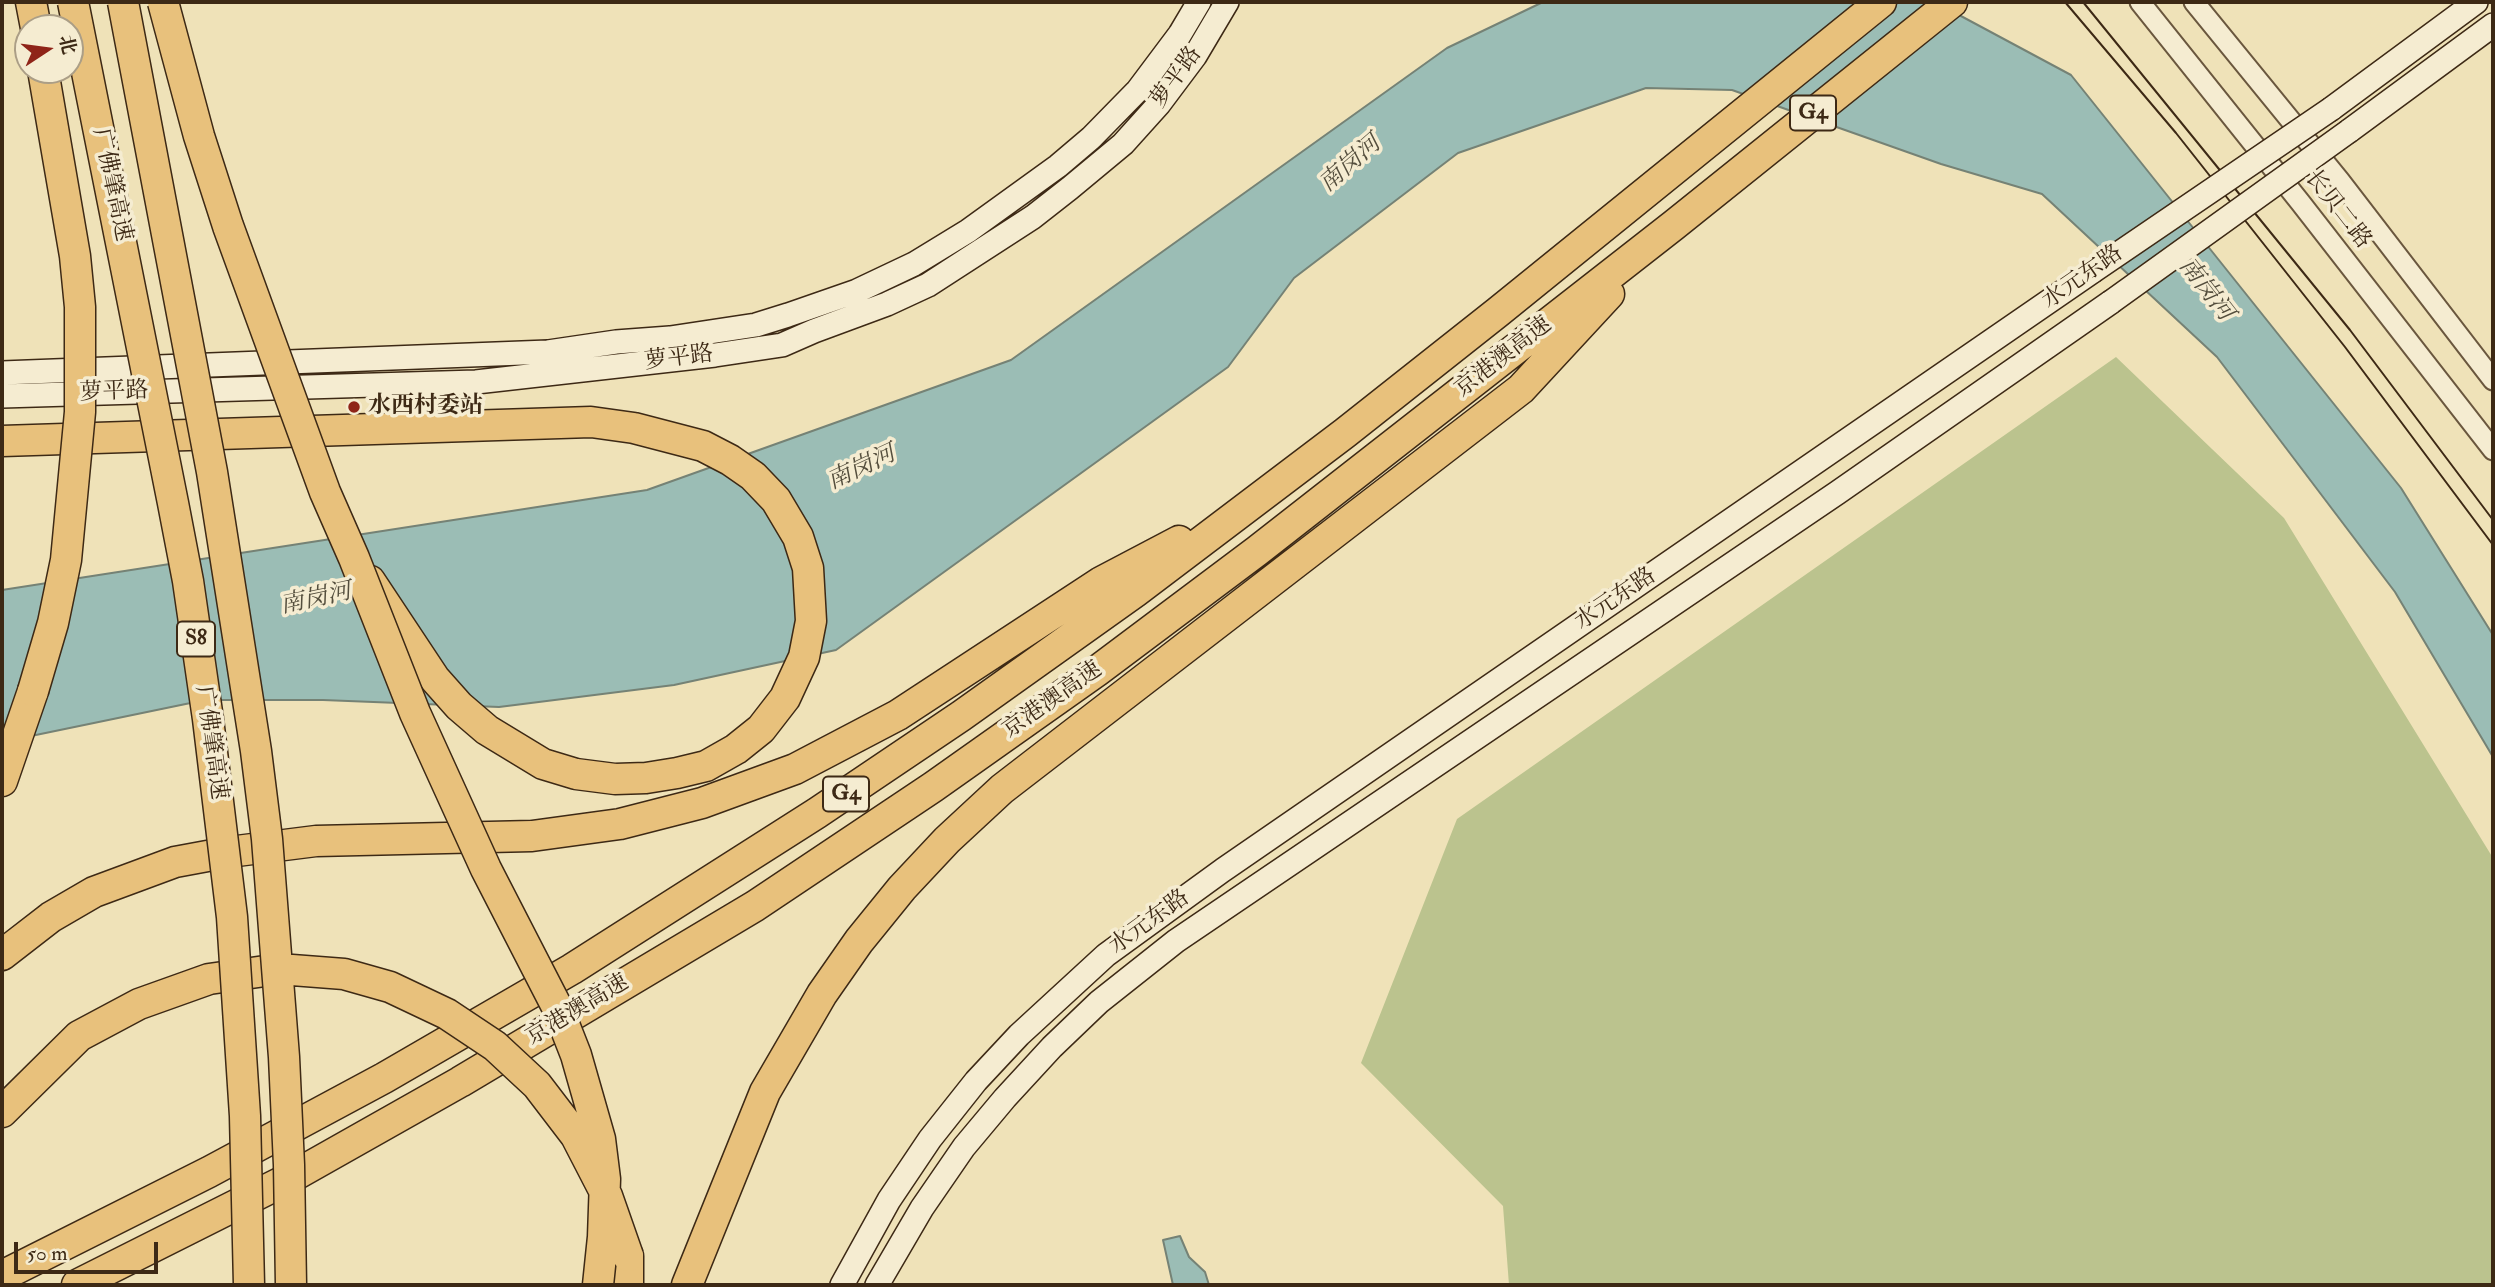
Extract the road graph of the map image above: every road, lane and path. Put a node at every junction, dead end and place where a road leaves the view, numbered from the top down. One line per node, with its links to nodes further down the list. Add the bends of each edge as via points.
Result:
1 (73, 2): 26 (highway, 广佛肇高速 / S8, bridge, via 176,516 208,719 232,917 245,1116)
2 (123, 2): 27 (highway, 广佛肇高速 / S8, bridge, via 212,472 256,751 284,1057)
3 (163, 2): 20 (highway, bridge, via 228,226 325,492)
4 (1199, 2): 14 (main road, 萝平路, via 1139,90 1058,166 914,264 857,290 756,325 548,352)
5 (1227, 2): 16 (main road, 萝平路, via 1195,56 1123,144 1033,217 928,285 782,345 476,382)
6 (1881, 2): 19 (highway, 京港澳高速 / G4)
7 (1952, 2): 13 (highway, 京港澳高速 / G4)
8 (2140, 2): 18 (street, 长贝二路)
9 (2194, 2): 15 (street, 长贝二路)
10 (2476, 2): 31 (main road, 水元东路, bridge, via 2331,109 1223,870 1106,956 976,1081 889,1200)
11 (2493, 25): 32 (main road, 水元东路, bridge, via 2112,302 1176,941 1099,1002 1013,1089 964,1147)
12 (46, 84): 21 (highway, bridge, via 80,307 80,412 66,560 53,623)
13 (1674, 225): 25 (highway, 京港澳高速 / G4, via 1108,663 755,906 290,1178); 30 (highway, via 1521,389 1002,789 902,888 822,994 765,1092)
14 (2, 373)
15 (2493, 380)
16 (2, 397)
17 (2, 441): 20 (highway, bridge, via 591,422 634,428 703,446 753,476 776,500 798,537 808,568 811,621 804,657 785,698 761,729 736,750 696,768 646,778 576,774 543,764 496,736 459,706)
18 (2493, 450)
19 (1255, 502): 22 (highway, via 1101,582 898,715 795,769 702,803 620,824 532,836 316,841 175,862 94,892 51,917); 24 (highway, 京港澳高速 / G4, via 961,716 572,970 384,1079)
20 (354, 558): 28 (highway, bridge, via 415,713 576,1055 600,1139 605,1179)
21 (2, 781)
22 (2, 955)
23 (2, 1112): 29 (highway, bridge, via 79,1036 139,1004 209,979 279,969 344,974 390,987 447,1014 495,1046 537,1085 576,1136 607,1196 628,1256)
24 (2, 1276)
25 (77, 1285)
26 (249, 1285)
27 (291, 1285)
28 (598, 1285)
29 (628, 1285)
30 (687, 1285)
31 (842, 1285)
32 (877, 1285)

